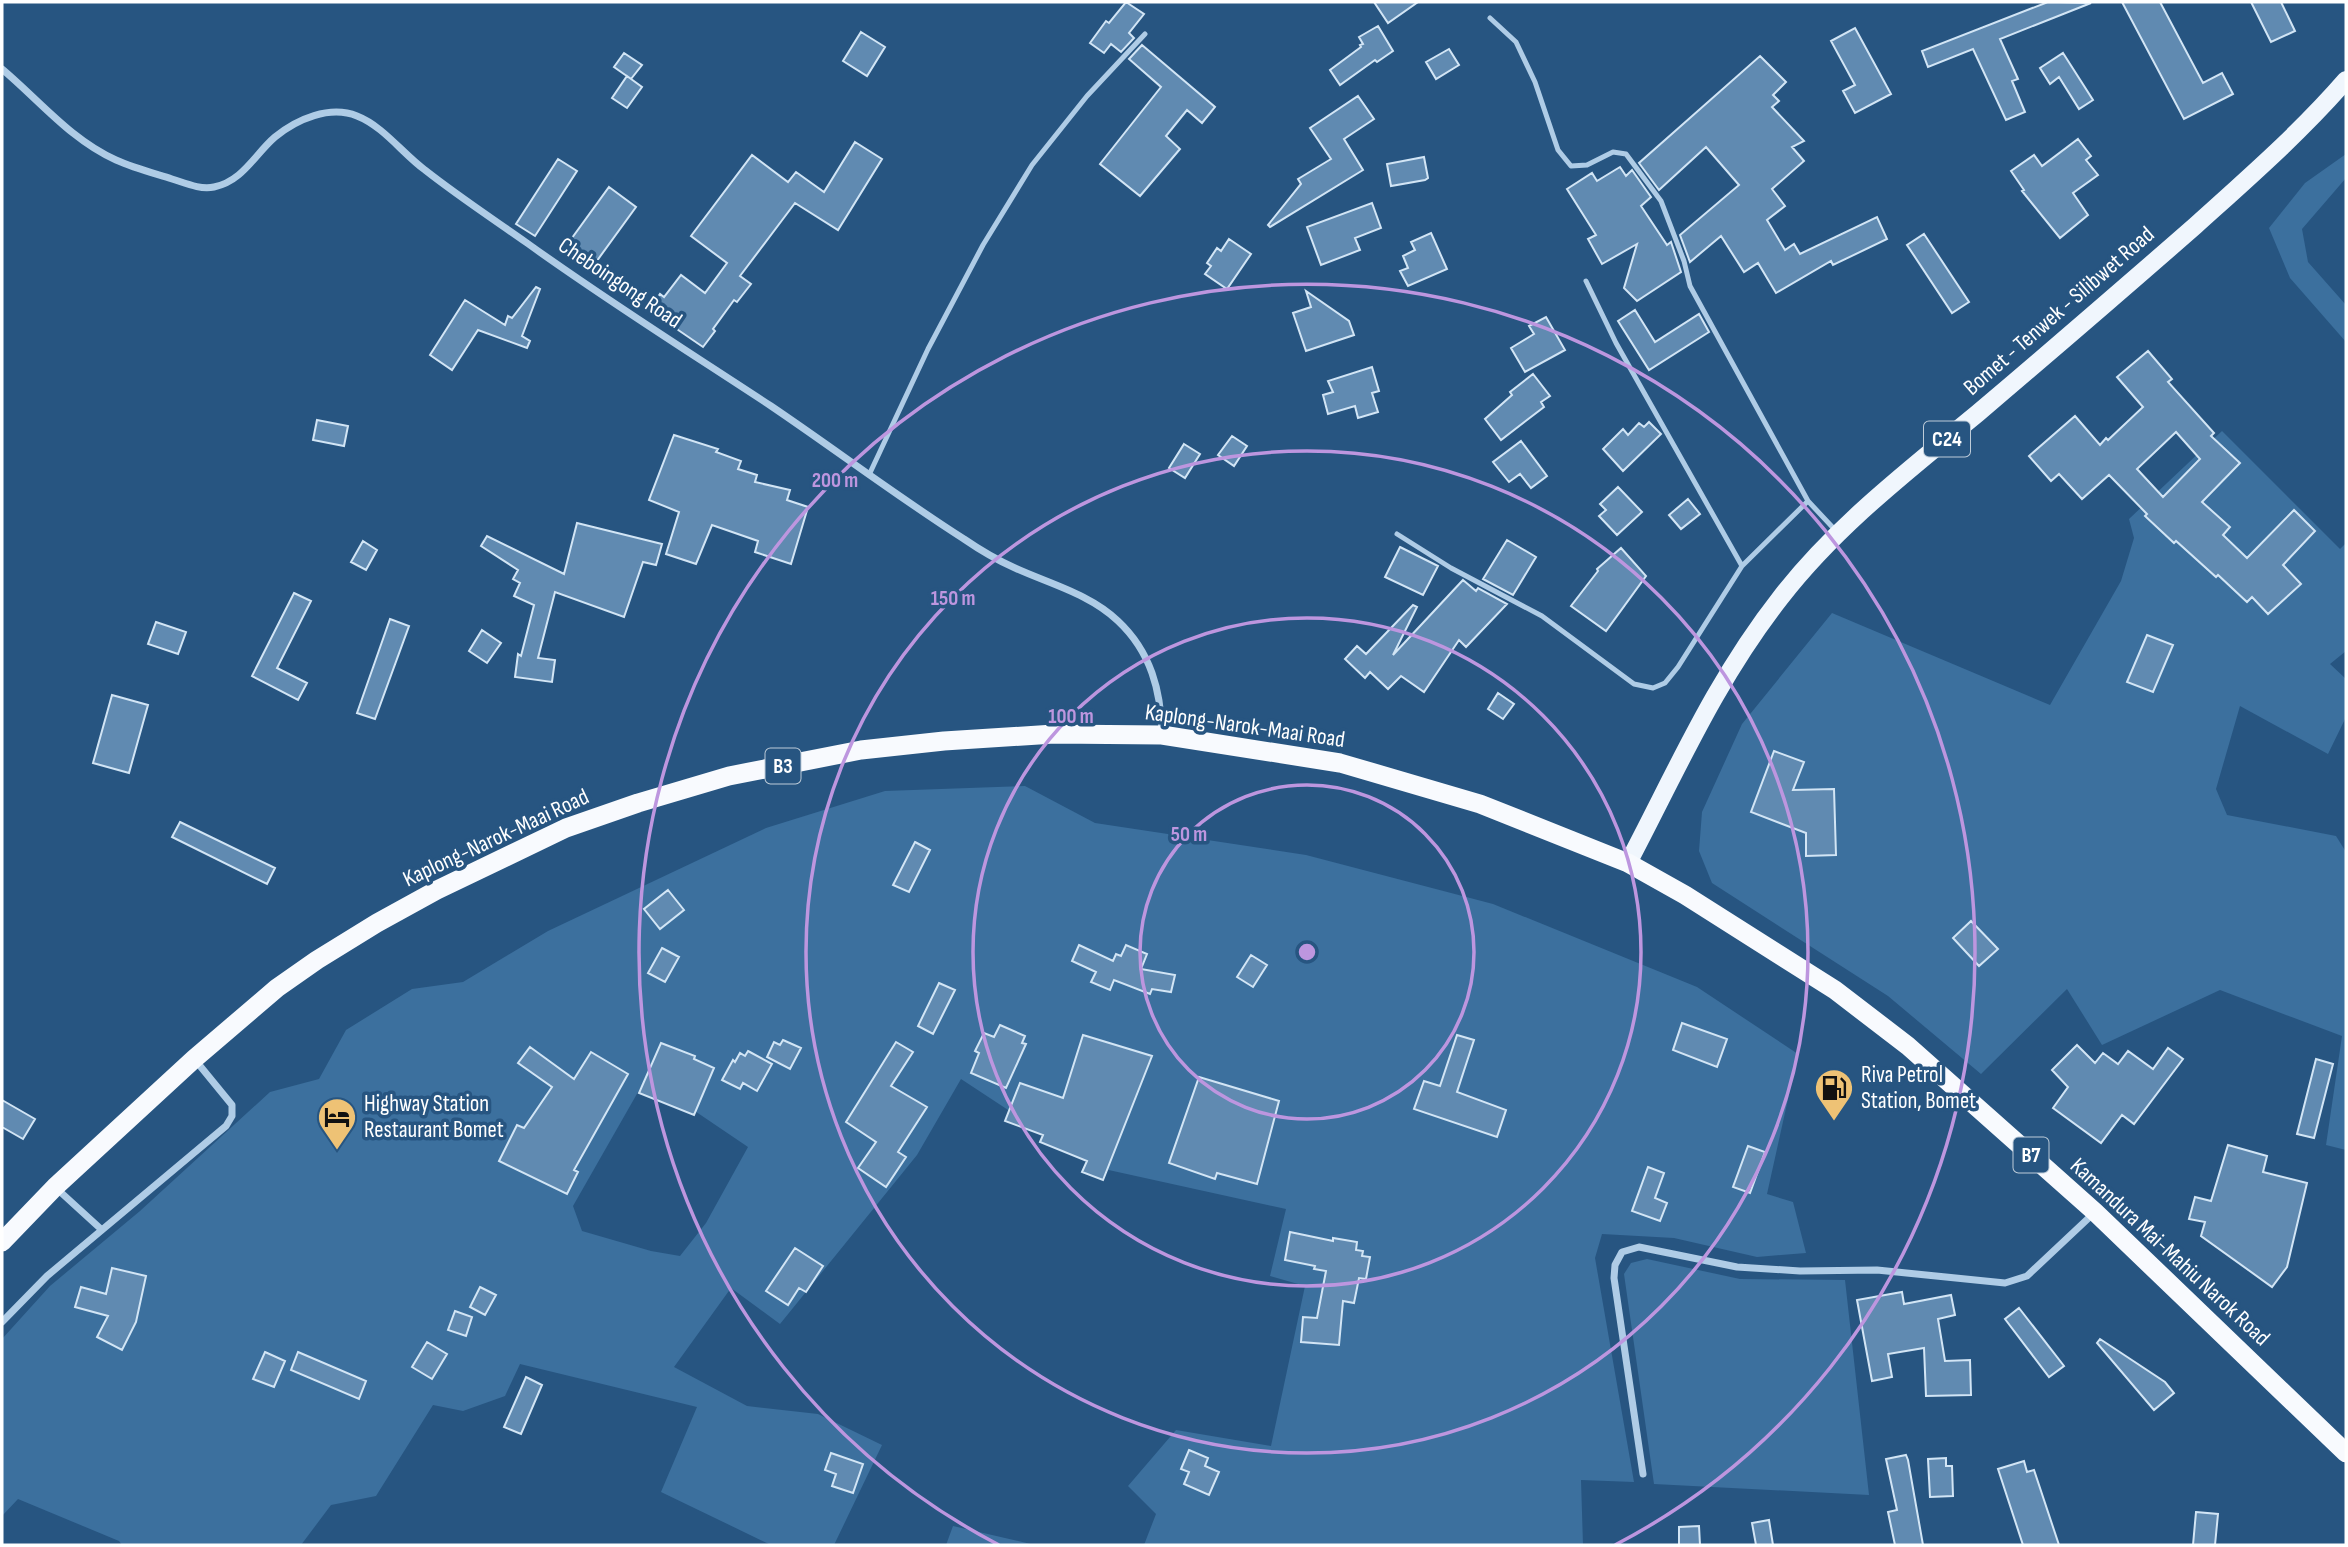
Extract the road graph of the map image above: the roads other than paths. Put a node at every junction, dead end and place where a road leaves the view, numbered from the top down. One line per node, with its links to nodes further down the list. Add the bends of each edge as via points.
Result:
1 (1490, 18): 7 (lane, via 1516,42 1559,150 1571,166 1587,165 1613,152 1626,154 1661,201 1690,286)
2 (1145, 34): 6 (lane, via 1032,165 928,349)
3 (2, 69): 6 (street, Cheboingong Road, via 94,147 115,159 197,187 212,188 238,176 276,136 308,117 354,114 585,284)
4 (2346, 80): 9 (main road, Bomet - Tenwek - Silibwet Road / C24, via 2269,160)
5 (1586, 282): 10 (lane)
6 (869, 475): 11 (street, Cheboingong Road, via 975,547 1101,605 1122,624 1154,676)
7 (1808, 500): 9 (lane); 10 (lane)
8 (1397, 534): 10 (lane, via 1542,616 1634,684 1653,688 1665,683 1678,667)
9 (1839, 534): 12 (main road, Bomet - Tenwek - Silibwet Road / C24, via 1781,596 1737,659 1692,734)
10 (1742, 566)
11 (1162, 735): 12 (highway, Kaplong-Narok-Maai Road / B3, via 1340,763 1480,804); 14 (highway, Kaplong-Narok-Maai Road / B3, via 1054,734 861,750 729,776 638,803 566,828 377,923 277,988)
12 (1628, 863): 13 (highway, Kaplong-Narok-Maai Road / B3)
13 (1685, 895): 16 (highway, Kamandura Mai-Mahiu Narok Road / B7, via 1835,990 1898,1038)
14 (194, 1059): 15 (highway, Kaplong-Narok-Maai Road / B3); 17 (street, via 232,1105 232,1116 226,1126)
15 (55, 1186): 17 (street); 18 (highway, Kaplong-Narok-Maai Road / B3)
16 (2095, 1212): 20 (highway, Kamandura Mai-Mahiu Narok Road / B7); 21 (street, via 2026,1276 2005,1283 1877,1270 1737,1267 1648,1247 1622,1252 1614,1278)
17 (102, 1230): 19 (street)
18 (2, 1242)
19 (2, 1322)
20 (2346, 1453)
21 (1643, 1474)

